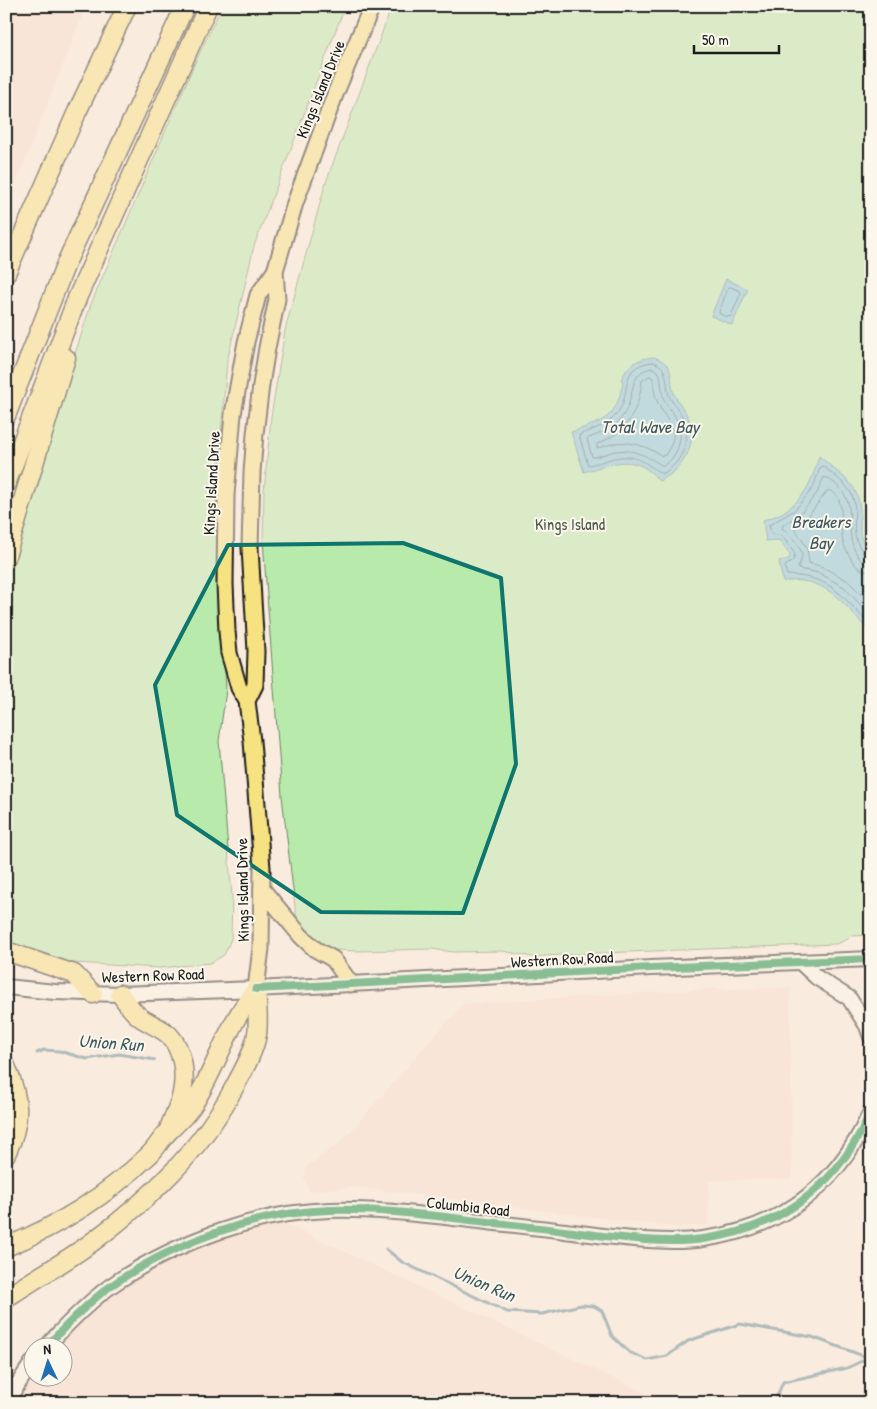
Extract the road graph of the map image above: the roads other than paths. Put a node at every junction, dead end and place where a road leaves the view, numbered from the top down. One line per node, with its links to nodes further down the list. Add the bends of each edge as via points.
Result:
1 (127, 6): 6 (highway)
2 (185, 6): 8 (highway, via 67,261)
3 (208, 6): 7 (highway)
4 (372, 6): 5 (main road, Kings Island Drive, via 295,203)
5 (275, 271): 11 (main road, Kings Island Drive, via 277,299 261,385 252,472 250,548 256,651 255,685); 11 (main road, Kings Island Drive, via 258,295 246,342 233,414 226,495 225,584 229,653 239,688)
6 (6, 273)
7 (78, 296): 9 (highway); 10 (highway, via 73,336)
8 (6, 416)
9 (6, 484)
10 (6, 556)
11 (247, 701): 12 (main road, Kings Island Drive)
12 (262, 889): 16 (main road, via 301,936 315,949 333,958); 18 (main road, Kings Island Drive, via 261,948)
13 (6, 951): 19 (highway, via 74,974)
14 (871, 959): 15 (street, Western Row Road)
15 (800, 962): 16 (street, Western Row Road); 21 (street, via 849,998)
16 (351, 984): 18 (street, Western Row Road)
17 (6, 987): 19 (street, Western Row Road)
18 (256, 989): 20 (street, Western Row Road); 24 (highway, via 235,1020 192,1106); 27 (highway, via 257,1036 247,1061 227,1102 187,1157 150,1195 95,1240)
19 (93, 994): 20 (street, Western Row Road)
20 (120, 994): 24 (highway, via 138,1016 169,1036 178,1048 183,1063 182,1095)
21 (871, 1037)
22 (6, 1066): 25 (highway, via 13,1081 18,1117 15,1135)
23 (871, 1110): 28 (street, Columbia Road, via 857,1141 814,1191 794,1207 760,1224 729,1234 665,1240 386,1210 329,1210 269,1216 181,1246 117,1281)
24 (168, 1131): 26 (highway, via 152,1153 94,1202 42,1232)
25 (6, 1154)
26 (6, 1247)
27 (6, 1298)
28 (57, 1336)
29 (22, 1378): 30 (street)
30 (6, 1402)

